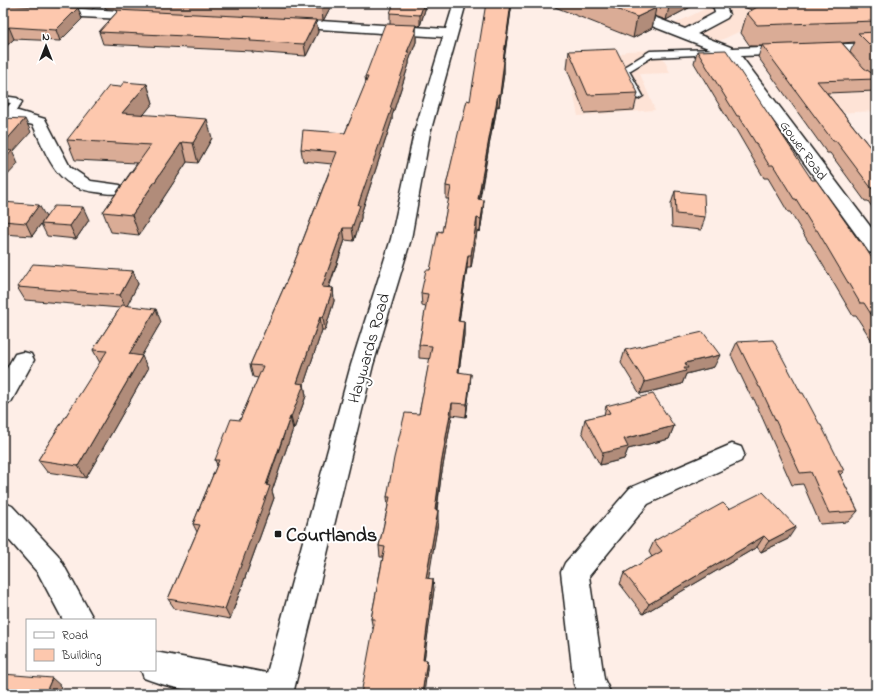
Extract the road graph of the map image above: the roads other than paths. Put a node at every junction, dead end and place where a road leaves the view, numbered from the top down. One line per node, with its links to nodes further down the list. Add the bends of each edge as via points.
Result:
1 (460, 3): 7 (street, Haywards Road)
2 (606, 3): 8 (street)
3 (713, 3): 8 (street, via 720,6 722,15)
4 (3, 11): 5 (street)
5 (160, 17)
6 (275, 23): 7 (street)
7 (452, 33): 24 (street, Haywards Road, via 422,133 401,239 362,364)
8 (687, 34): 11 (street)
9 (876, 47): 10 (street)
10 (839, 49): 11 (street); 12 (lane)
11 (731, 52): 13 (lane, via 650,54 624,70); 17 (street, Gower Road)
12 (848, 60)
13 (638, 96)
14 (3, 99): 15 (lane, via 17,102)
15 (4, 115): 16 (street, via 39,122 63,170 86,186)
16 (114, 189)
17 (876, 248)
18 (23, 360): 19 (street)
19 (3, 396)
20 (732, 454): 25 (street, via 639,496 575,572 590,684)
21 (3, 514): 22 (street, via 48,564)
22 (78, 619)
23 (156, 668): 24 (street)
24 (278, 693)
25 (595, 694)

